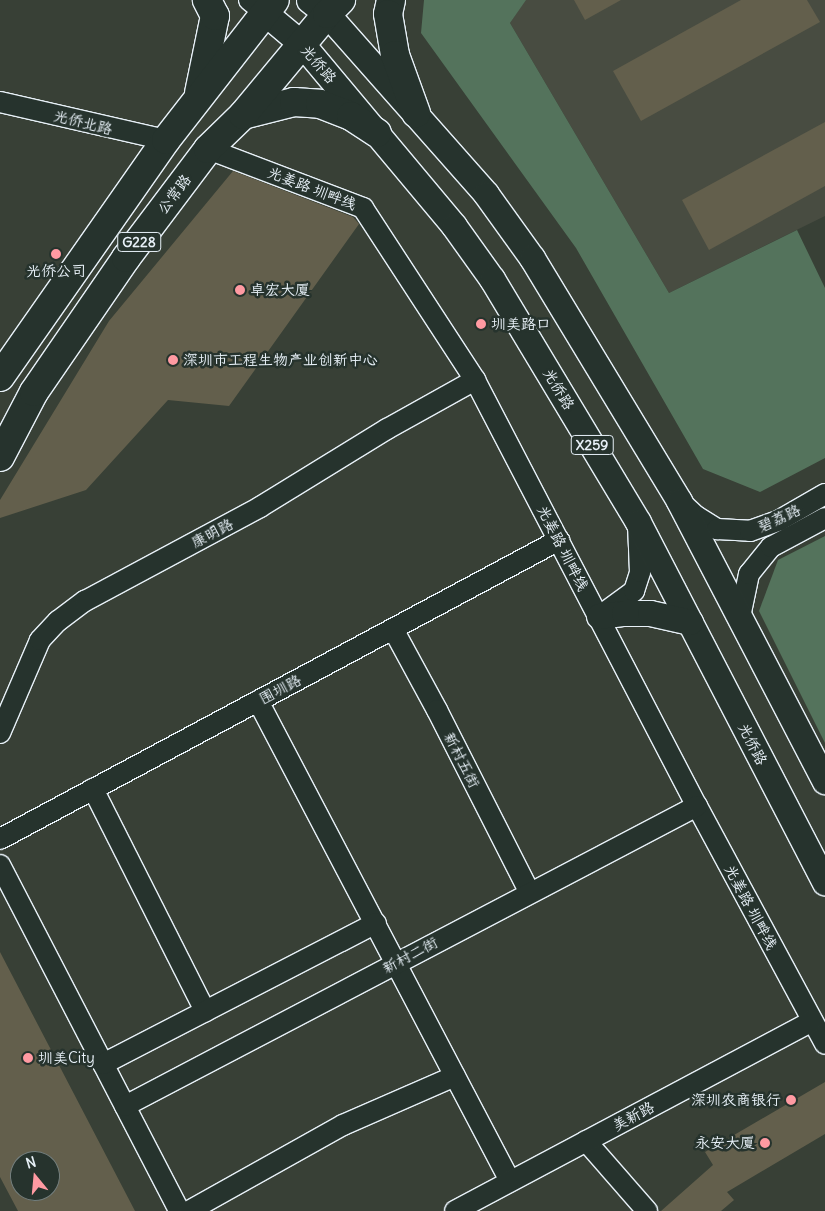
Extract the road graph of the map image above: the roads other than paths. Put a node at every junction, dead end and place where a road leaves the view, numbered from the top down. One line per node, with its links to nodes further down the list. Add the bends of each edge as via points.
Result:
1 (207, 0): 6 (highway, via 215,16)
2 (391, 0): 8 (highway, via 388,14 395,55)
3 (263, 4): 5 (main road, 光侨路 / X259); 6 (highway, G228)
4 (326, 5): 5 (highway, 公常路 / G228); 8 (main road, X259)
5 (302, 44): 9 (highway, 公常路 / G228); 10 (main road, 光侨路 / X259)
6 (198, 98): 11 (highway, G228)
7 (0, 102): 11 (street, 光侨北路)
8 (416, 113): 17 (main road, X259, via 486,194 532,258)
9 (243, 115): 10 (highway, via 294,102 320,104 351,116); 12 (highway, 公常路 / G228)
10 (377, 133): 19 (main road, 光侨路 / X259, via 454,226 492,279)
11 (166, 140): 13 (highway, G228)
12 (208, 149): 14 (street, 光姜路 圳畔线, via 363,208); 15 (highway, 公常路 / G228, via 126,258 34,392)
13 (0, 378)
14 (476, 380): 20 (street, 光姜路 圳畔线); 26 (street, 康明路, via 387,429 260,507 85,601 58,621 40,640)
15 (0, 457)
16 (825, 494): 17 (street, 碧荔路, via 780,520 750,531 717,529)
17 (679, 501): 22 (main road, X259)
18 (825, 518): 22 (street, 碧荔路, via 771,547 749,574)
19 (638, 522): 21 (street, via 640,572 634,591); 23 (main road, 光侨路 / X259)
20 (559, 540): 21 (street, 光姜路 圳畔线); 24 (street, 围圳路)
21 (598, 616): 23 (main road, via 650,613); 29 (street, 光姜路 圳畔线)
22 (740, 617): 27 (main road, X259)
23 (690, 622): 32 (main road, 光侨路 / X259)
24 (393, 629): 25 (street, 围圳路); 33 (street, 新村五街)
25 (258, 701): 28 (street, 围圳路); 34 (street)
26 (0, 734)
27 (825, 781)
28 (93, 789): 30 (street, 围圳路); 36 (street)
29 (697, 806): 33 (street, 新村二街); 37 (street, 光姜路 圳畔线)
30 (0, 838)
31 (0, 865): 39 (street)
32 (825, 882)
33 (530, 893): 35 (street, 新村二街)
34 (376, 923): 35 (street); 36 (street)
35 (396, 962): 40 (street); 41 (street, 新村二街)
36 (204, 1011): 39 (street)
37 (812, 1021): 38 (street, 光姜路 圳畔线); 42 (street, 美新路)
38 (825, 1044)
39 (103, 1064): 41 (street)
40 (455, 1076): 43 (street); 45 (street, via 343,1125)
41 (124, 1106): 44 (street)
42 (586, 1141): 43 (street, 美新路); 47 (street)
43 (510, 1181): 46 (street, 美新路)
44 (179, 1211)
45 (189, 1211)
46 (455, 1211)
47 (647, 1211)

